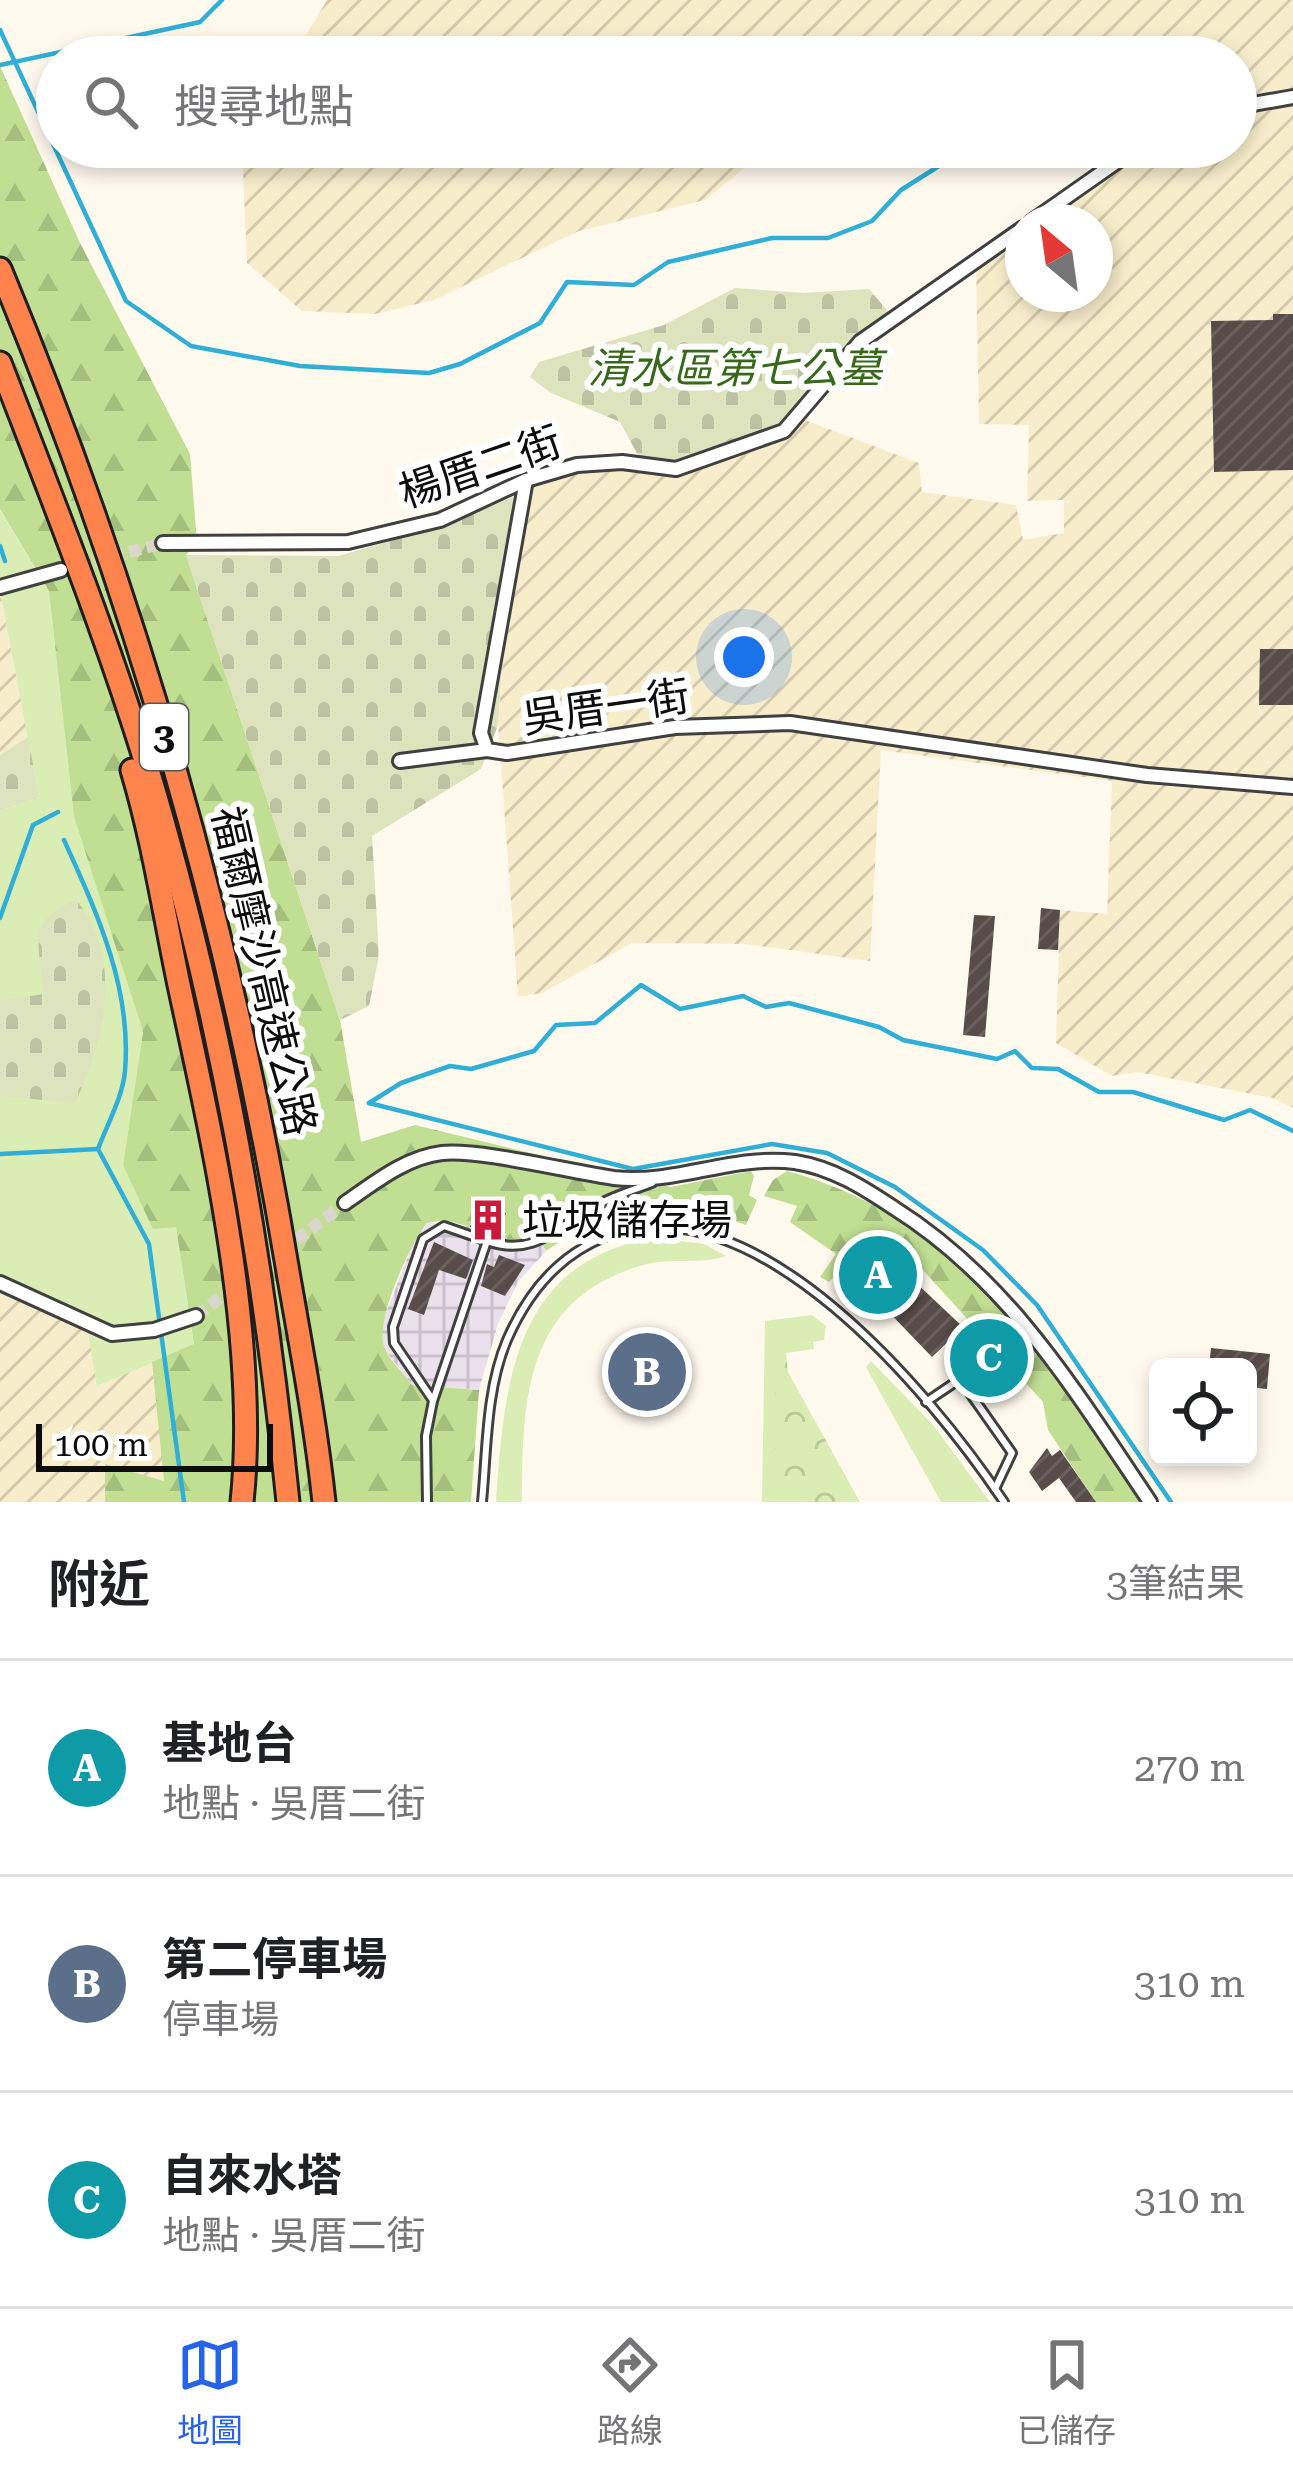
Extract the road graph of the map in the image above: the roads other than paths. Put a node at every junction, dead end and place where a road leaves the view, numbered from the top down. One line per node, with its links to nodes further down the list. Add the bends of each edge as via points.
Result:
1 (1293, 97): 2 (street)
2 (1257, 103)
3 (1108, 168): 4 (street)
4 (1057, 204)
5 (1005, 241): 8 (street, 楊厝二街, via 860,342 784,431 676,469 577,465)
6 (0, 269): 26 (highway, 福爾摩沙高速公路 / 3, via 101,532 189,814 259,1105)
7 (0, 363): 9 (highway, 福爾摩沙高速公路 / 3)
8 (526, 480): 10 (street, 楊厝二街, via 440,520 348,542); 13 (street, 吳厝一街, via 481,734)
9 (47, 488): 24 (highway, via 137,788 200,1082 234,1291 247,1451); 25 (highway, 福爾摩沙高速公路 / 3, via 163,822 220,1050)
10 (163, 543)
11 (61, 570): 12 (street)
12 (0, 587)
13 (487, 750): 14 (street); 15 (street, 吳厝一街, via 675,727 790,723 1147,775)
14 (400, 761)
15 (1293, 787)
16 (664, 1178): 17 (street, via 443,1153 396,1168); 18 (lane, via 591,1208 532,1246); 30 (street, via 725,1161 796,1162 848,1178 938,1235 1031,1326)
17 (346, 1203)
18 (487, 1241): 21 (lane); 21 (lane, via 431,1229 393,1327 394,1343)
19 (0, 1283): 20 (street, via 112,1334)
20 (196, 1316)
21 (433, 1401): 27 (lane)
22 (926, 1402): 23 (lane); 23 (lane, via 960,1379 1012,1453); 28 (lane, via 846,1322 759,1254 711,1232 660,1225 620,1231 553,1268 526,1302 505,1345)
23 (995, 1489): 29 (lane)
24 (242, 1502)
25 (288, 1502)
26 (324, 1502)
27 (427, 1502)
28 (482, 1502)
29 (1004, 1502)
30 (1150, 1502)

